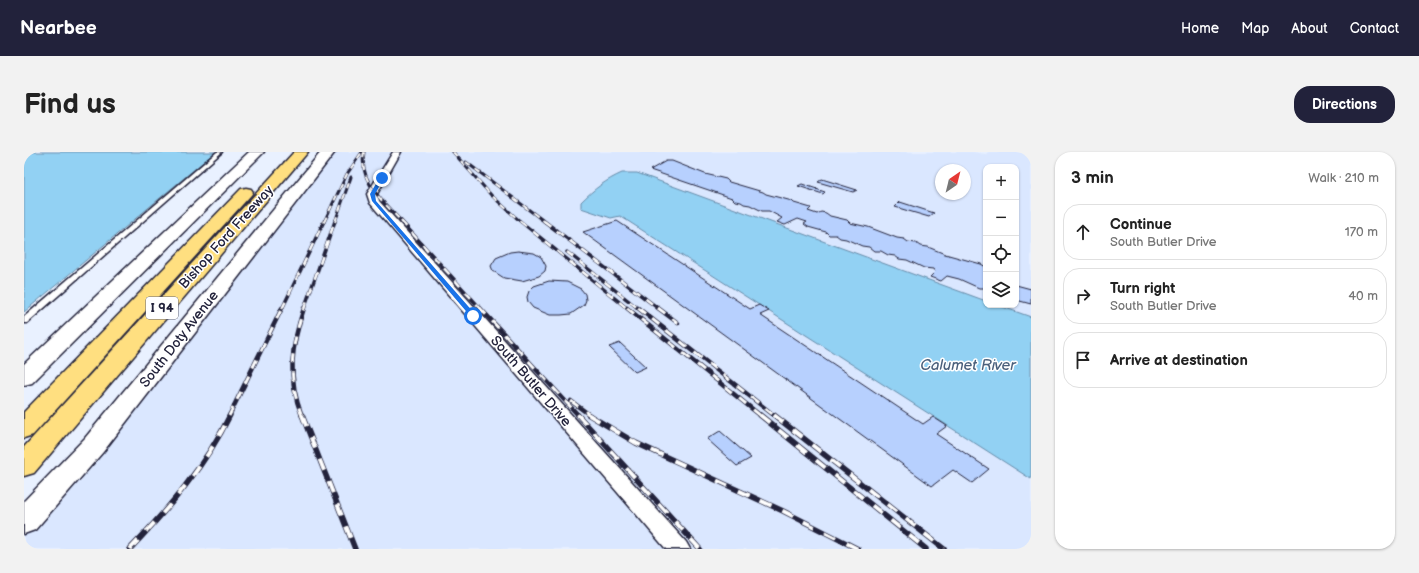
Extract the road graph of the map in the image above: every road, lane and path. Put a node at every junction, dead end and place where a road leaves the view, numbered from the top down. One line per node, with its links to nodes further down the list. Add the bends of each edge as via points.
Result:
1 (220, 152): 7 (lane)
2 (257, 152): 8 (street)
3 (284, 152): 9 (highway, Bishop Ford Freeway / I 94)
4 (301, 152): 10 (highway, Bishop Ford Freeway / I 94)
5 (328, 152): 11 (street, South Doty Avenue, via 94,445)
6 (397, 152): 12 (street, South Butler Drive, via 372,194 377,206)
7 (24, 321)
8 (24, 377)
9 (24, 428)
10 (24, 465)
11 (24, 521)
12 (679, 549)

